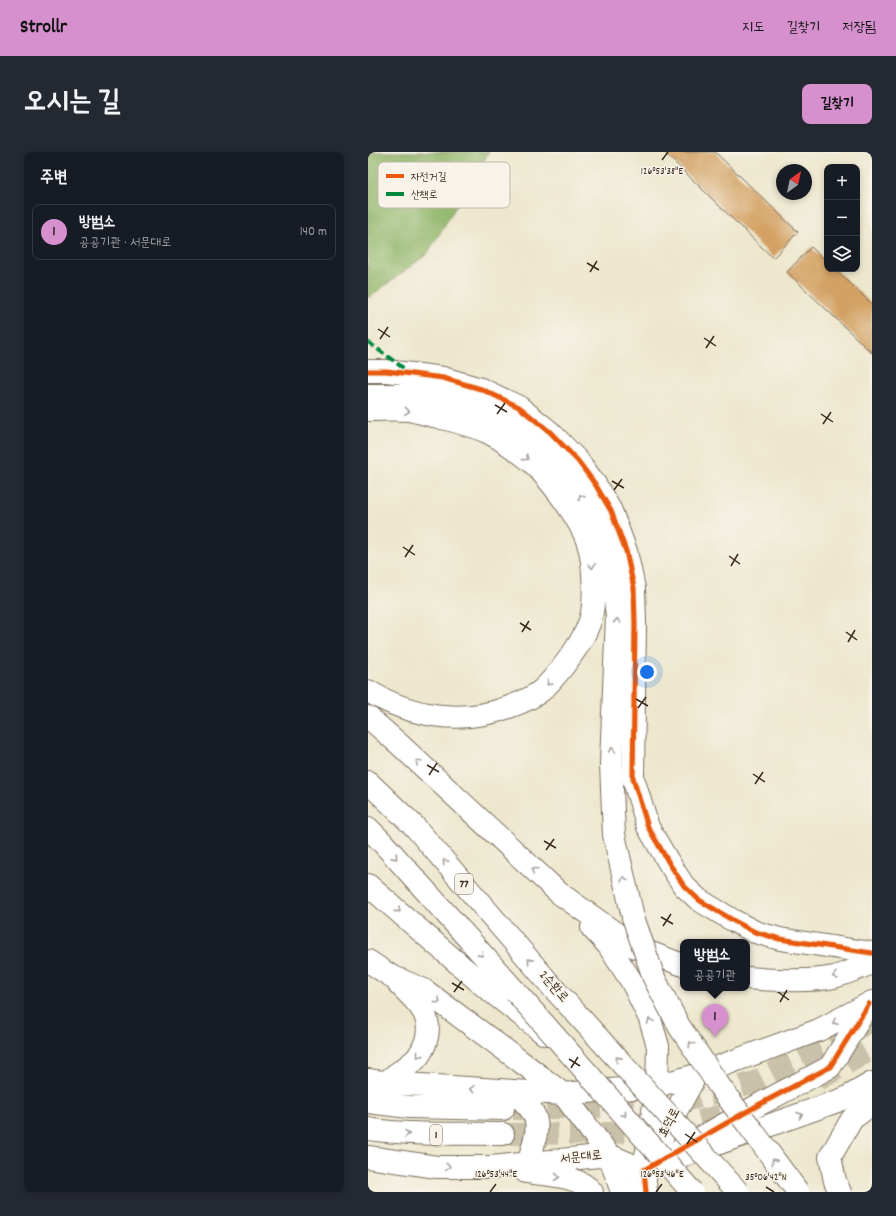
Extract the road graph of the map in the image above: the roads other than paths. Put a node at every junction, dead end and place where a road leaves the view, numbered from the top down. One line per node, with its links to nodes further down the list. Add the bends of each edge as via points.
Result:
1 (368, 371): 10 (main road, via 443,378 481,389 519,407 550,432 578,461 611,511 626,551 634,588 633,778 648,827 669,863 684,886 699,900 755,932 780,939)
2 (368, 395): 40 (main road, one-way to 2, bridge, via 720,1087 679,1026 654,978 633,917 614,835 611,764 617,615 610,565 600,534 580,495 554,461 534,443 492,416 451,401 420,395)
3 (368, 410): 4 (main road, one-way to 4, via 410,410 462,422 489,433 535,465 573,513 588,544 594,597 590,621 571,657 541,690 521,702 493,713 467,717 434,716 405,709)
4 (368, 691)
5 (368, 717): 9 (main road, one-way to 5)
6 (368, 782): 39 (main road, 2순환로 / 77, one-way to 6, bridge, via 555,990 415,827)
7 (368, 828): 17 (main road, one-way to 17, bridge)
8 (368, 885): 17 (main road, one-way to 17, bridge, via 482,985)
9 (559, 893): 13 (main road, via 635,947); 21 (main road, one-way to 9, via 658,1046 650,1019 632,982 608,945)
10 (872, 953)
11 (368, 961): 14 (main road)
12 (872, 963): 15 (main road, one-way to 15, via 833,977)
13 (680, 964)
14 (391, 976): 19 (main road, one-way to 19, via 423,1011 428,1021 428,1032 423,1051 414,1060); 22 (main road, one-way to 22, via 424,990)
15 (750, 978)
16 (871, 1003): 18 (main road, one-way to 18, via 819,1030); 32 (main road, via 830,1067)
17 (568, 1052): 38 (main road, one-way to 38, bridge)
18 (696, 1075): 21 (main road); 32 (main road, 효덕로)
19 (377, 1082): 23 (main road, one-way to 19)
20 (872, 1083): 32 (main road, one-way to 20, via 846,1098)
21 (657, 1086): 22 (main road); 32 (main road)
22 (563, 1094): 23 (main road); 28 (main road)
23 (507, 1100): 24 (main road, 1, via 409,1107); 30 (main road, via 524,1102 536,1120 536,1136)
24 (368, 1102)
25 (872, 1104): 41 (main road, via 852,1119 830,1157)
26 (368, 1129): 27 (main road, 1, one-way to 27, via 393,1133)
27 (503, 1134)
28 (609, 1155): 30 (main road, 서문대로); 32 (main road, 서문대로); 34 (main road)
29 (368, 1157): 31 (main road, 서문대로, one-way to 31, via 437,1167)
30 (528, 1164): 31 (main road, 서문대로)
31 (491, 1167): 33 (main road, one-way to 33, via 571,1179)
32 (644, 1170): 35 (main road, 효덕로); 36 (main road, 효덕로); 37 (main road)
33 (592, 1192)
34 (622, 1192)
35 (631, 1192)
36 (642, 1192)
37 (646, 1192)
38 (692, 1192)
39 (738, 1192)
40 (798, 1192)
41 (840, 1192)

